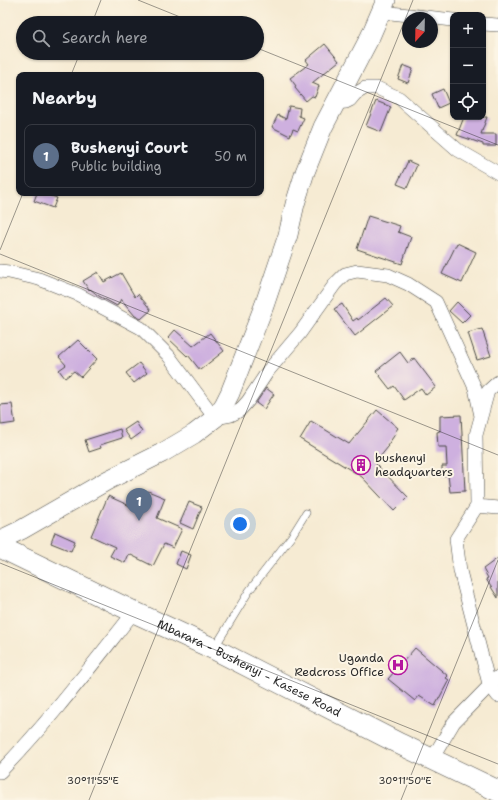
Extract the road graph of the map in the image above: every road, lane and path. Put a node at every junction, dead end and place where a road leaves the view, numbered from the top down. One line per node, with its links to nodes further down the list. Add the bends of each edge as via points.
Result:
1 (384, 6): 2 (street); 5 (main road)
2 (450, 19)
3 (486, 24): 4 (street)
4 (498, 25)
5 (335, 103): 6 (street, via 350,100 365,88 377,88 399,98 458,150); 10 (main road, via 305,172 288,235 264,306 230,393)
6 (498, 173)
7 (0, 271): 10 (street, via 39,279 77,294 141,328 168,355)
8 (498, 382): 9 (street, via 488,390)
9 (481, 416): 10 (street, via 475,388 436,302 388,275 357,271 346,274 335,284 248,401 231,415); 11 (street, via 476,435)
10 (215, 418): 14 (main road, via 162,454 108,480)
11 (477, 506): 12 (street); 18 (street, via 456,539 460,571)
12 (498, 508)
13 (306, 513): 17 (lane, via 291,537 249,591)
14 (0, 540)
15 (0, 547): 16 (main road, Mbarara - Bushenyi - Kasese Road)
16 (134, 612): 17 (main road, Mbarara - Bushenyi - Kasese Road); 21 (street, via 70,694)
17 (214, 649): 20 (main road, Mbarara - Bushenyi - Kasese Road)
18 (494, 681): 19 (street); 20 (street, via 454,722)
19 (498, 696)
20 (432, 759): 22 (main road, Mbarara - Bushenyi - Kasese Road)
21 (0, 772)
22 (498, 790)

